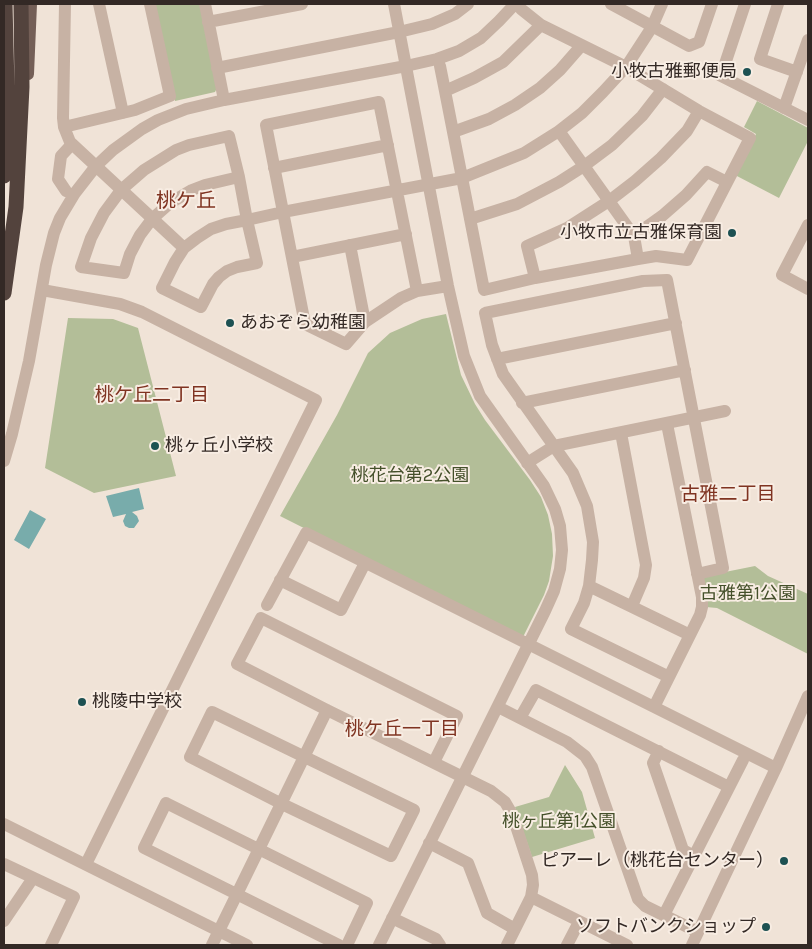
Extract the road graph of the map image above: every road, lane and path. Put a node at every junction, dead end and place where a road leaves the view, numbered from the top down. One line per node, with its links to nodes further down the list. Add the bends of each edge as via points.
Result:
1 (6, 4): 44 (highway)
2 (21, 4): 30 (highway)
3 (32, 4): 30 (main road, via 29,70)
4 (66, 4): 36 (street)
5 (99, 4): 34 (street)
6 (150, 4): 34 (street, via 170,96)
7 (205, 4): 17 (street)
8 (302, 4): 17 (street)
9 (394, 4): 20 (street)
10 (468, 4): 20 (street, via 432,24)
11 (612, 4): 19 (street)
12 (662, 4): 19 (street)
13 (712, 4): 19 (street, via 698,42 689,46)
14 (745, 4): 32 (street, via 721,76)
15 (778, 4): 27 (street, via 760,59)
16 (518, 6): 18 (street); 23 (street, via 481,38 459,51)
17 (208, 22): 26 (street)
18 (541, 25): 22 (street); 29 (street, via 503,62)
19 (652, 27): 25 (street)
20 (399, 32): 23 (street); 26 (street)
21 (808, 40): 27 (street)
22 (581, 46): 25 (street); 38 (street, via 540,88 515,105 490,119)
23 (406, 66): 31 (street); 48 (street)
24 (440, 66): 29 (street)
25 (626, 67): 28 (street); 37 (street, via 582,113)
26 (217, 68): 31 (street)
27 (797, 72): 32 (street)
28 (663, 89): 33 (street); 42 (street, via 636,122)
29 (445, 90): 38 (street)
30 (22, 100): 69 (highway, via 16,208)
31 (224, 100): 41 (street, via 158,120 127,138)
32 (784, 108): 35 (street)
33 (700, 111): 47 (street, via 750,138); 52 (street, via 661,158)
34 (123, 113): 36 (street)
35 (808, 120)
36 (64, 127): 39 (street)
37 (559, 131): 42 (street); 46 (street, via 524,152)
38 (453, 132): 46 (street)
39 (72, 144): 41 (street); 51 (street, via 61,156 58,179)
40 (388, 144): 43 (street); 43 (street, via 379,102 266,125); 50 (street)
41 (96, 166): 49 (street); 67 (street, via 74,193 60,218 49,248)
42 (584, 166): 52 (street); 55 (street, via 517,204)
43 (274, 168): 53 (street)
44 (4, 176)
45 (239, 178): 49 (street, via 229,136 176,150); 54 (street, via 192,190); 56 (street)
46 (462, 178): 48 (street); 55 (street)
47 (727, 182): 59 (street, via 707,172 686,195); 63 (street, via 687,260 656,256)
48 (428, 184): 50 (street); 65 (street)
49 (120, 190): 54 (street); 54 (street, via 91,238 81,267 124,273 130,254)
50 (397, 190): 53 (street); 58 (street)
51 (66, 192)
52 (609, 201): 59 (street); 64 (street, via 566,228 527,246)
53 (283, 212): 56 (street); 62 (street)
54 (152, 219): 61 (street)
55 (470, 219): 64 (street, via 484,290)
56 (247, 220): 61 (street, via 211,229); 61 (street, via 257,263 232,269 219,277 201,307 162,288)
57 (808, 225): 66 (street, via 782,275)
58 (406, 234): 60 (street); 68 (street)
59 (634, 236): 63 (street)
60 (350, 245): 62 (street); 70 (street)
61 (184, 248)
62 (292, 257): 70 (street, via 305,324 346,344)
63 (638, 259): 64 (street)
64 (534, 278)
65 (448, 286): 68 (street); 81 (street, via 464,356 480,396)
66 (808, 289)
67 (42, 290): 80 (street, via 29,362); 109 (street, via 120,304 142,312 316,400)
68 (417, 291): 70 (street)
69 (4, 293)
70 (365, 322)
71 (676, 323): 72 (street); 72 (street, via 667,280 643,280 486,313); 73 (street)
72 (497, 359): 74 (street)
73 (685, 370): 74 (street); 76 (street)
74 (522, 403): 79 (street)
75 (725, 411): 76 (street)
76 (695, 418): 77 (street); 83 (street, via 724,568)
77 (667, 424): 78 (street); 83 (street)
78 (621, 433): 79 (street); 87 (street, via 646,565)
79 (554, 446): 81 (street); 85 (street, via 573,473 587,506 593,542)
80 (4, 461)
81 (527, 463): 89 (street, via 544,486 555,509 562,550 554,592)
82 (365, 563): 84 (street, via 306,533); 84 (street, via 341,610); 89 (street)
83 (697, 574): 88 (street, via 702,607)
84 (280, 580): 86 (street)
85 (589, 586): 87 (street); 90 (street, via 571,629)
86 (267, 606)
87 (632, 606): 88 (street)
88 (690, 635): 90 (street)
89 (528, 645): 92 (street); 93 (street)
90 (669, 677): 93 (street)
91 (808, 696): 100 (street)
92 (498, 707): 95 (street); 101 (street)
93 (654, 707): 100 (street)
94 (327, 710): 97 (street); 99 (street); 99 (street, via 237,664 261,618 457,716)
95 (520, 718): 96 (street, via 536,690); 113 (street, via 567,742 585,756 592,767 638,899)
96 (659, 751): 102 (street); 107 (street, via 653,763 683,850)
97 (304, 757): 103 (street); 103 (street, via 212,712 190,757); 103 (street, via 414,810 391,856)
98 (743, 760): 102 (street)
99 (434, 762): 101 (street)
100 (776, 768): 119 (street)
101 (462, 776): 105 (street); 112 (street, via 491,791 505,802 512,814 532,874)
102 (729, 787): 107 (street)
103 (282, 804): 106 (street)
104 (4, 824): 109 (street)
105 (429, 844): 114 (street); 117 (street, via 468,863 487,913)
106 (259, 849): 111 (street); 111 (street, via 166,803 144,848); 124 (street, via 367,903)
107 (694, 856): 113 (street)
108 (4, 864): 110 (street)
109 (86, 864): 118 (street)
110 (33, 878): 115 (street); 120 (street, via 74,897)
111 (236, 895): 118 (street); 123 (street)
112 (531, 897): 116 (street); 117 (street)
113 (664, 915): 119 (street)
114 (392, 918): 125 (street); 126 (street, via 436,939)
115 (4, 921)
116 (579, 922): 128 (street); 129 (street)
117 (515, 929): 127 (street)
118 (219, 931): 121 (street); 122 (street)
119 (698, 932): 130 (street)
120 (51, 945)
121 (212, 945)
122 (247, 945)
123 (339, 945)
124 (346, 945)
125 (378, 945)
126 (440, 945)
127 (507, 945)
128 (567, 945)
129 (627, 945)
130 (692, 945)

